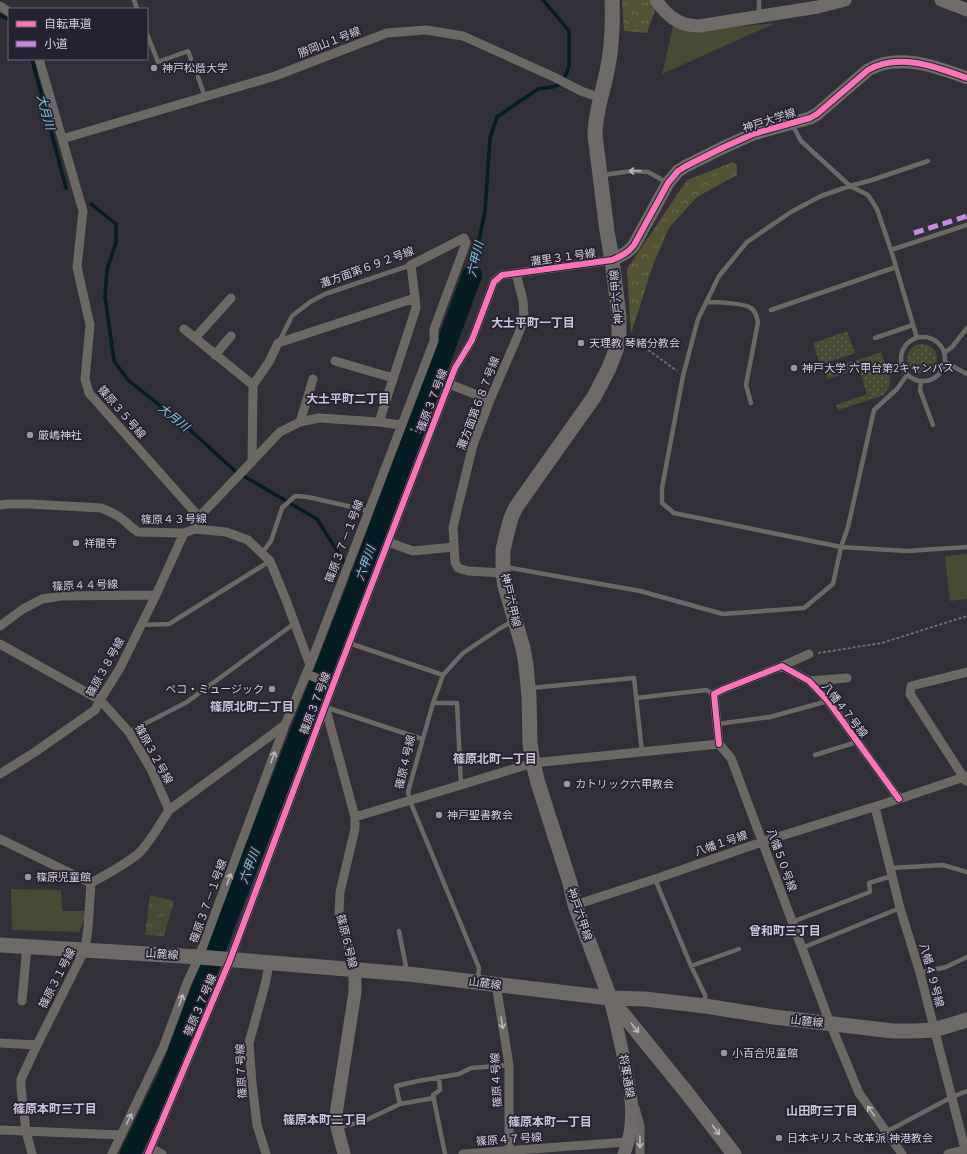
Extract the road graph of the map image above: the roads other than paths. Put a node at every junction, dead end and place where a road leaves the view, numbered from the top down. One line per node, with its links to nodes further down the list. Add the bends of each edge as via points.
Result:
1 (612, 0): 15 (main road, 神戸六甲線, via 610,55)
2 (656, 0): 8 (street, via 668,16 692,26)
3 (759, 0): 8 (lane)
4 (845, 0): 6 (street, via 818,7)
5 (941, 0): 7 (street)
6 (796, 5): 8 (street)
7 (967, 10)
8 (759, 16)
9 (148, 37): 10 (lane, via 158,62 188,51)
10 (191, 59)
11 (39, 60): 17 (street, 篠原３５号線)
12 (198, 77): 14 (lane)
13 (967, 78): 16 (street, 神戸大学線, via 909,62 875,66 817,114)
14 (205, 97): 15 (street, 勝岡山１号線, via 275,76 387,32 426,30 463,36); 17 (street, 勝岡山１号線)
15 (601, 98): 19 (main road, 神戸六甲線, via 595,135)
16 (791, 123): 20 (street, 神戸大学線, via 753,134 722,148 678,171); 21 (lane, via 801,141)
17 (62, 138): 61 (street, 篠原３５号線, via 83,211 77,267 90,325 85,378 89,393)
18 (928, 161): 21 (lane)
19 (600, 175): 20 (lane, one-way to 19, via 648,172); 25 (main road, 神戸六甲線)
20 (668, 183): 25 (street, 神戸大学線, via 634,245 622,256)
21 (850, 186): 24 (lane, via 868,195 877,209); 31 (lane, via 821,196 791,212 747,242 719,276)
22 (967, 225): 24 (lane)
23 (464, 238): 26 (street, 灘方面第６９２号線); 56 (street, 篠原３７－１号線, via 466,243 434,329 434,341)
24 (891, 250): 27 (lane)
25 (612, 260): 28 (street, 灘里３１号線); 70 (main road, 神戸六甲線, via 619,337 610,368 594,397 516,507 506,537)
26 (411, 265): 30 (street); 40 (lane, 灘方面第６９２号線, via 325,294 310,302 292,316)
27 (896, 267): 32 (lane); 33 (lane)
28 (516, 274): 50 (street, 篠原３７号線, via 502,275 494,282 472,340 455,368); 52 (street, 灘方面第６８７号線, via 524,318)
29 (231, 298): 37 (street)
30 (416, 298): 40 (street); 47 (street, via 416,308)
31 (707, 302): 53 (lane, via 738,304 751,308 756,315 758,322 746,385); 67 (lane, via 698,319 683,376 662,488 662,503 674,513)
32 (771, 310)
33 (913, 325): 38 (lane); 39 (lane)
34 (967, 328): 41 (lane)
35 (184, 329): 37 (street)
36 (231, 336): 42 (street)
37 (195, 338): 42 (street)
38 (875, 338)
39 (916, 338): 41 (lane, via 925,337 933,340); 46 (lane, via 907,344 901,354 901,366)
40 (278, 343): 51 (street, 灘方面第６９２号線)
41 (944, 353): 44 (lane)
42 (216, 355): 51 (street)
43 (334, 361): 47 (street)
44 (945, 362): 45 (lane); 49 (lane, via 940,373 932,380)
45 (967, 374)
46 (907, 375): 49 (lane); 67 (lane, via 897,389 874,410 848,527)
47 (393, 378): 55 (street)
48 (313, 379): 54 (street)
49 (920, 382): 57 (lane, via 920,390)
50 (449, 384): 52 (street); 64 (street, 篠原３７号線)
51 (253, 385): 58 (street)
52 (490, 400): 66 (street, 灘方面第６８７号線, via 473,445 453,527)
53 (751, 403)
54 (300, 422): 55 (street, via 319,418); 58 (street, via 280,432)
55 (379, 422): 56 (street)
56 (401, 425): 60 (street, 篠原３７－１号線)
57 (933, 425)
58 (252, 462): 61 (street)
59 (0, 505): 63 (street, 篠原４３号線, via 102,508 111,511 134,531)
60 (369, 511): 68 (lane, via 295,496 283,507 271,541); 80 (street, 篠原３７－１号線)
61 (199, 517): 62 (street)
62 (195, 529): 63 (street, 篠原４３号線); 68 (street, 篠原４３号線, via 234,534 248,540)
63 (184, 533): 71 (street, 篠原３８号線)
64 (388, 542): 66 (street, via 413,551); 76 (street, 篠原３７号線)
65 (967, 546): 67 (lane, via 907,551)
66 (454, 547): 70 (street, 灘方面第６８７号線, via 458,568 468,571)
67 (841, 547): 70 (lane, via 833,584 804,608 723,614 640,591)
68 (262, 553): 69 (street, 篠原４３号線)
69 (270, 561): 73 (street, 篠原４３号線); 74 (lane, via 169,624)
70 (503, 570): 72 (main road, 神戸六甲線)
71 (156, 595): 74 (street, 篠原３８号線); 75 (street, 篠原４４号線, via 61,596 42,599)
72 (515, 621): 82 (lane, 篠原４号線, via 498,629 463,653); 86 (main road, 神戸六甲線, via 523,648)
73 (295, 623): 80 (street, 篠原４３号線); 95 (lane, via 187,702)
74 (141, 625): 89 (street, 篠原３８号線, via 120,668)
75 (0, 626)
76 (349, 643): 82 (lane); 85 (street, 篠原３７号線)
77 (0, 644): 89 (street, 篠原３２号線)
78 (809, 654): 79 (street)
79 (782, 666): 84 (street, 八幡４７号線); 87 (street)
80 (308, 669): 85 (street); 94 (street, 篠原３７－１号線)
81 (967, 672): 103 (street, via 911,686 910,694)
82 (443, 675): 91 (lane, 篠原４号線)
83 (847, 678): 84 (street)
84 (809, 680): 90 (street, 八幡４７号線)
85 (333, 685): 92 (street, 篠原３７号線)
86 (529, 689): 88 (lane, via 634,678); 101 (main road, 神戸六甲線)
87 (714, 694): 88 (lane, via 706,690); 93 (street)
88 (636, 698): 99 (lane)
89 (100, 700): 95 (street, 篠原３２号線); 102 (street, 篠原３８号線, via 95,710)
90 (828, 701): 93 (lane, via 770,717); 97 (street, 八幡４７号線)
91 (432, 703): 96 (lane, 篠原４号線); 104 (lane, via 456,703)
92 (325, 706): 96 (lane); 109 (street, 篠原６号線); 127 (street, 篠原３７号線)
93 (717, 724): 98 (street)
94 (285, 725): 108 (street); 125 (street, 篠原３７－１号線, one-way to 94)
95 (129, 732): 108 (street, 篠原３２号線, via 151,769)
96 (422, 739): 106 (lane, 篠原４号線, via 408,792)
97 (858, 742): 100 (lane); 105 (street, 八幡４７号線)
98 (719, 744): 99 (street); 111 (street, 八幡５０号線, via 731,758)
99 (642, 752): 101 (street)
100 (815, 756)
101 (533, 764): 104 (street); 116 (main road, 神戸六甲線)
102 (0, 774)
103 (966, 779): 105 (street, 八幡１号線)
104 (461, 785): 106 (street)
105 (899, 799): 107 (street, 八幡１号線)
106 (410, 801): 109 (street); 133 (lane, 篠原４号線, via 478,968)
107 (875, 806): 111 (street, 八幡１号線); 112 (street, 八幡４９号線)
108 (169, 810): 115 (street, via 139,853)
109 (355, 818): 130 (street, 篠原６号線, via 355,829 340,892 339,914)
110 (0, 839): 115 (street)
111 (762, 842): 114 (street, 八幡１号線); 118 (street, 八幡５０号線)
112 (891, 872): 113 (lane, via 943,865); 117 (street, 八幡４９号線); 118 (lane, via 868,883 870,892)
113 (967, 872)
114 (655, 879): 116 (street, 八幡１号線); 129 (lane)
115 (91, 883): 123 (street, 篠原３１号線)
116 (575, 904): 135 (main road, 神戸六甲線)
117 (900, 908): 122 (lane); 131 (street, 八幡４９号線)
118 (792, 922): 122 (street, 八幡５０号線)
119 (399, 931): 132 (lane)
120 (0, 945): 121 (main road, 山麓線)
121 (27, 946): 123 (main road, 山麓線); 136 (street)
122 (802, 948): 139 (street, 八幡５０号線)
123 (86, 949): 125 (main road, 山麓線); 142 (street, 篠原３１号線)
124 (739, 949): 129 (lane)
125 (200, 957): 127 (main road, 山麓線); 154 (street, 篠原３７－１号線, one-way to 125, via 164,1048 187,983)
126 (967, 957): 131 (lane, via 946,967)
127 (230, 960): 128 (main road, 山麓線); 157 (street, 篠原３７号線)
128 (269, 963): 130 (main road, 山麓線); 162 (street, 篠原７号線, via 250,1043 257,1125)
129 (691, 966): 137 (lane, via 705,995)
130 (355, 970): 132 (main road, 山麓線); 150 (street, 篠原６号線, via 355,992 336,1114)
131 (920, 973): 140 (street, 八幡４９号線)
132 (408, 974): 133 (main road, 山麓線)
133 (478, 982): 134 (main road, 山麓線)
134 (496, 984): 135 (main road, 山麓線); 143 (street, 篠原４号線, one-way to 143)
135 (610, 998): 137 (main road, 山麓線); 148 (street, 将軍通線); 167 (main road, 神戸六甲線, one-way to 167)
136 (22, 1001)
137 (705, 1006): 139 (main road, 山麓線)
138 (967, 1020): 140 (main road, 山麓線)
139 (830, 1023): 140 (main road, 山麓線, via 892,1031); 153 (street, 八幡５０号線, one-way to 139, via 859,1093)
140 (934, 1030): 146 (street, 八幡４９号線)
141 (0, 1043): 142 (street)
142 (37, 1045): 152 (street, 篠原３１号線, via 21,1079)
143 (509, 1065): 144 (lane, via 471,1068 459,1074); 158 (street, 篠原４号線)
144 (439, 1077): 147 (lane, via 440,1090); 149 (lane, via 396,1086)
145 (967, 1091): 146 (lane)
146 (952, 1097): 153 (lane); 156 (street, 八幡４９号線)
147 (434, 1098): 149 (lane); 164 (lane)
148 (632, 1103): 155 (street, 将軍通線, via 631,1127); 166 (street, one-way to 166, via 640,1126)
149 (400, 1104): 150 (lane, via 362,1122)
150 (337, 1127): 163 (street, 篠原６号線)
151 (0, 1130): 152 (street)
152 (26, 1130): 154 (street); 159 (street, 篠原３１号線)
153 (886, 1132): 168 (street, 八幡５０号線)
154 (121, 1135): 160 (street, 篠原３７－１号線)
155 (626, 1148): 158 (street, 篠原４７号線)
156 (966, 1149): 169 (street)
157 (149, 1151): 161 (street)
158 (505, 1152): 165 (street, 篠原４７号線)
159 (32, 1154)
160 (112, 1154)
161 (162, 1154)
162 (266, 1154)
163 (344, 1154)
164 (445, 1154)
165 (463, 1154)
166 (640, 1154)
167 (734, 1154)
168 (902, 1154)
169 (948, 1154)

